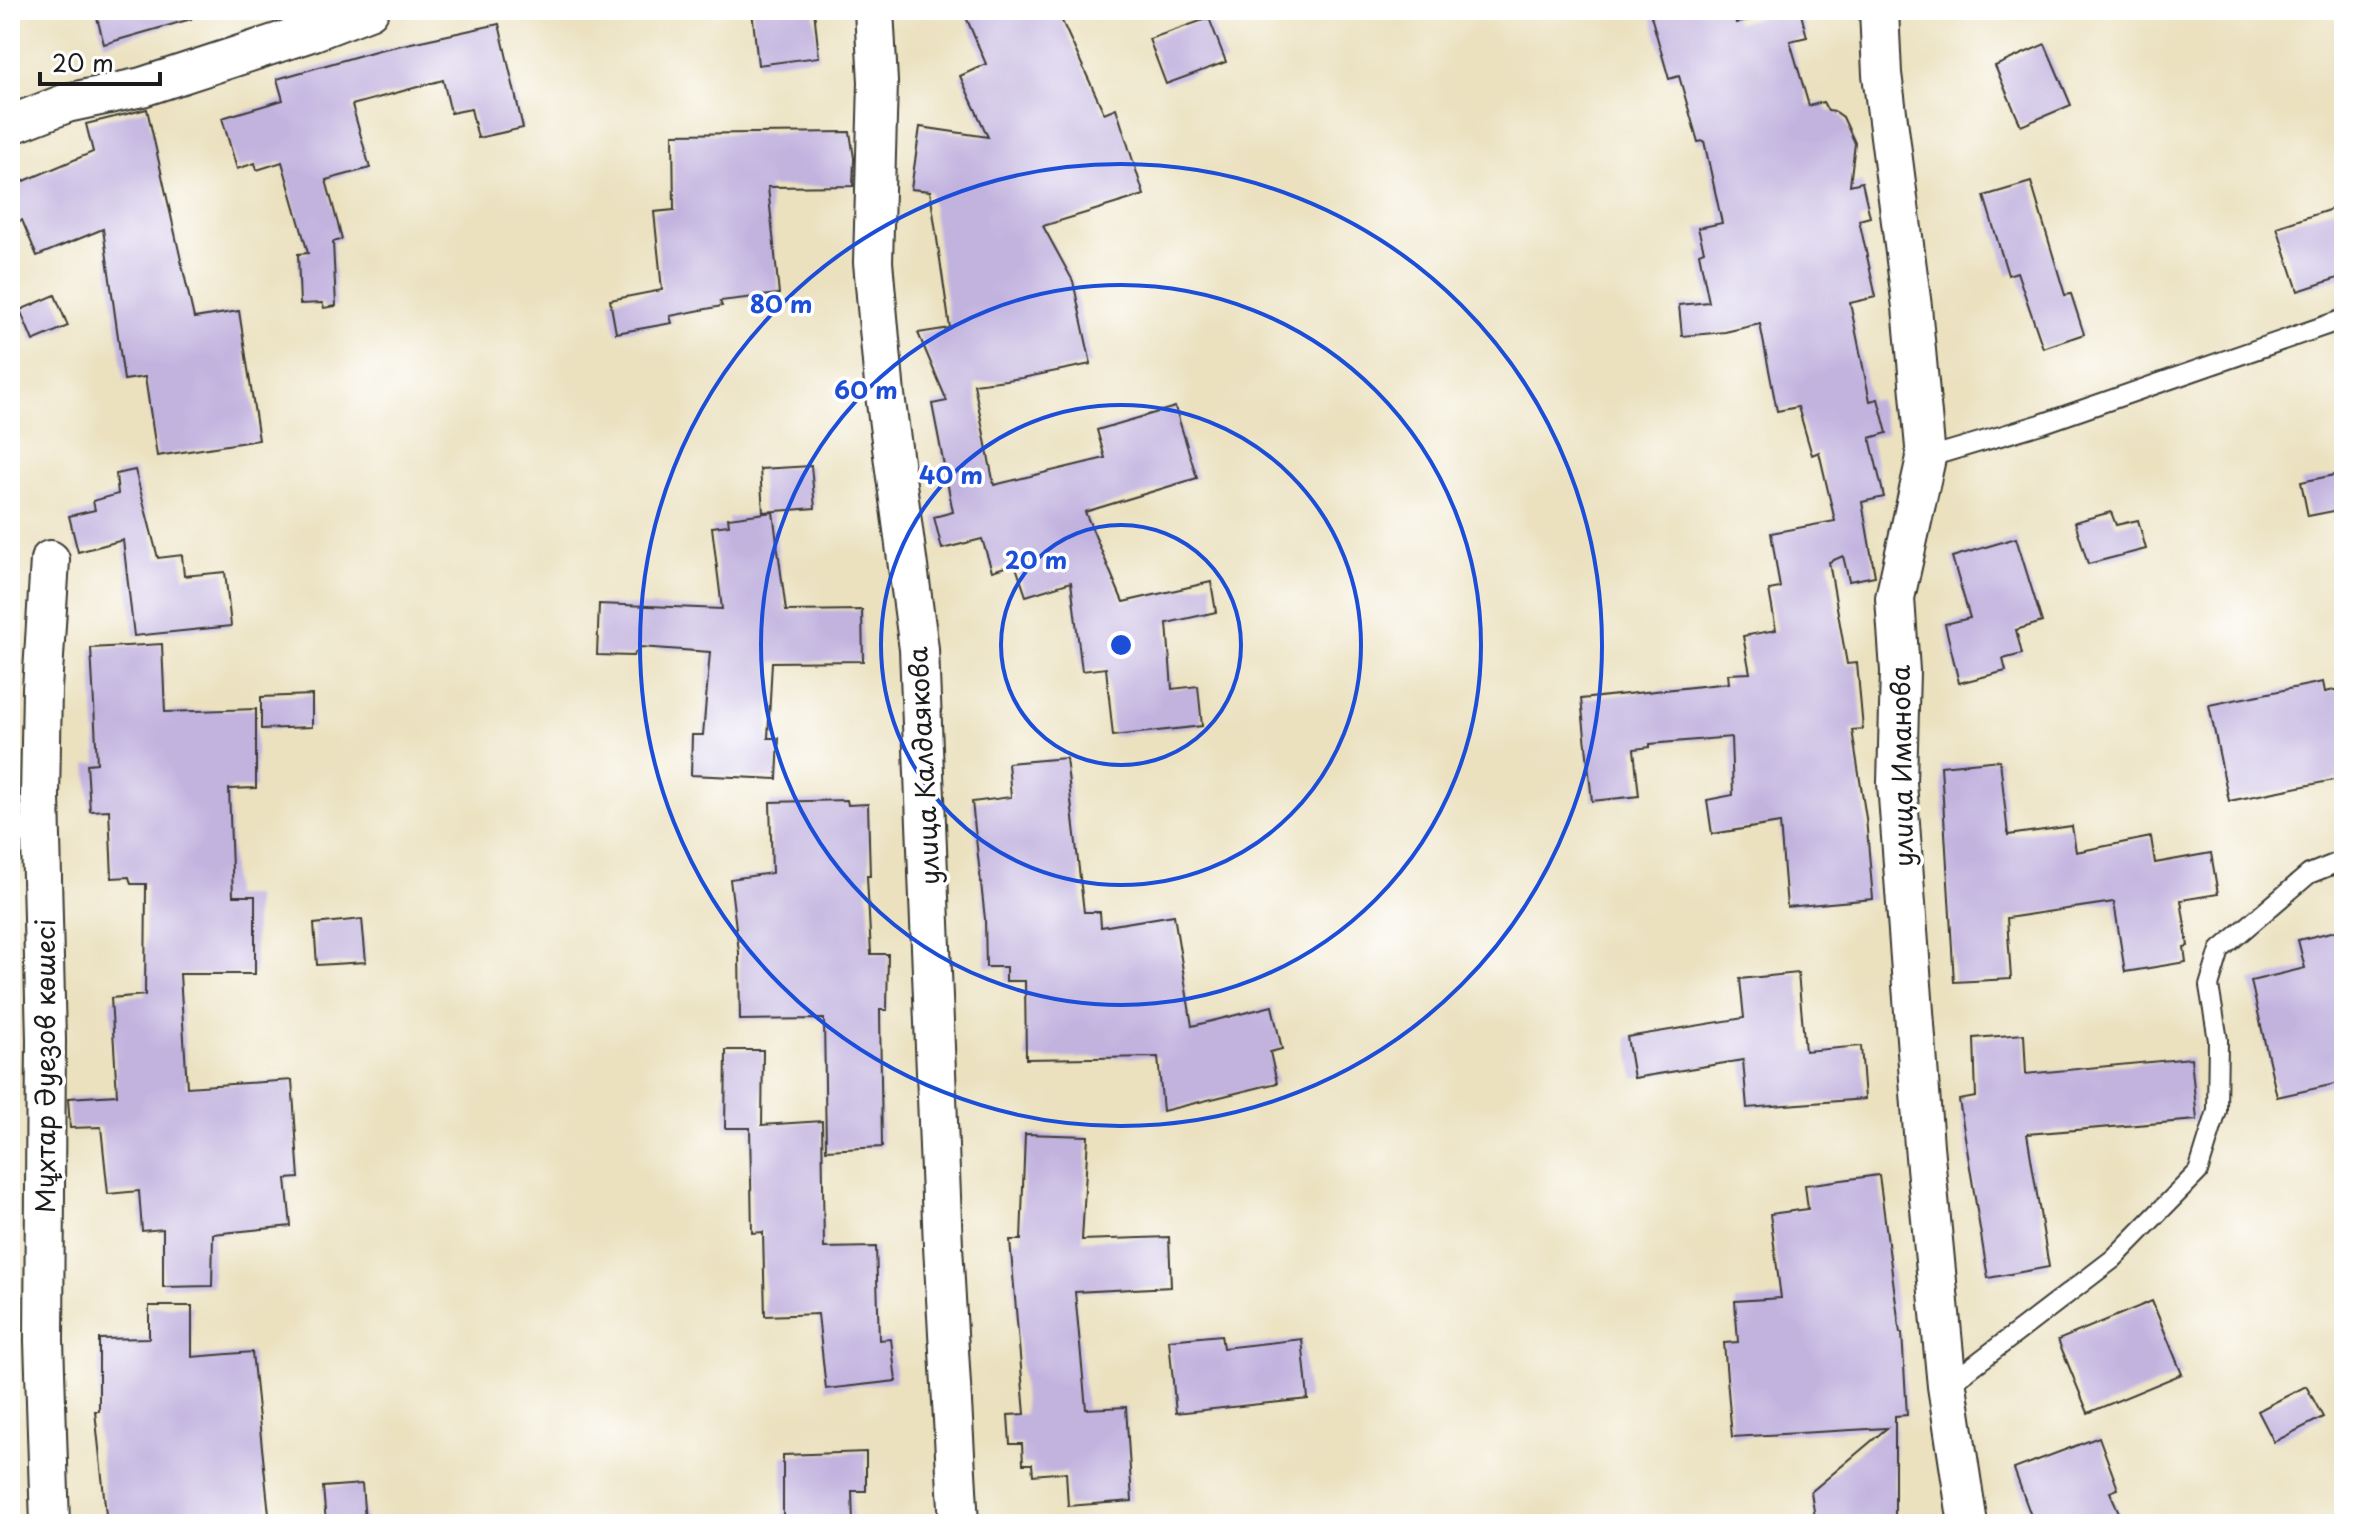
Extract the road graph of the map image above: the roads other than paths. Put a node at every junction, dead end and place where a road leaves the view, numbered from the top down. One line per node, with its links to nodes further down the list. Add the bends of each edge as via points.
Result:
1 (369, 10): 4 (street, via 142,87 67,103)
2 (874, 10): 12 (street, улица Калдаякова, via 878,82 873,262 919,649)
3 (1879, 10): 6 (street, улица Иманова)
4 (10, 125)
5 (2344, 319): 6 (lane, via 2041,424)
6 (1926, 458): 10 (street, улица Иманова, via 1895,598 1900,671 1897,783)
7 (50, 560): 8 (street, Мұхтар Әуезов көшесі, via 42,689)
8 (25, 790): 11 (street, Мұхтар Әуезов көшесі, via 46,1040 44,1341)
9 (2344, 860): 10 (lane, via 2309,874 2220,950 2209,986 2218,1040 2217,1111 2198,1172 2113,1259)
10 (1947, 1386): 13 (street, улица Иманова)
11 (50, 1524)
12 (959, 1524)
13 (1968, 1524)

